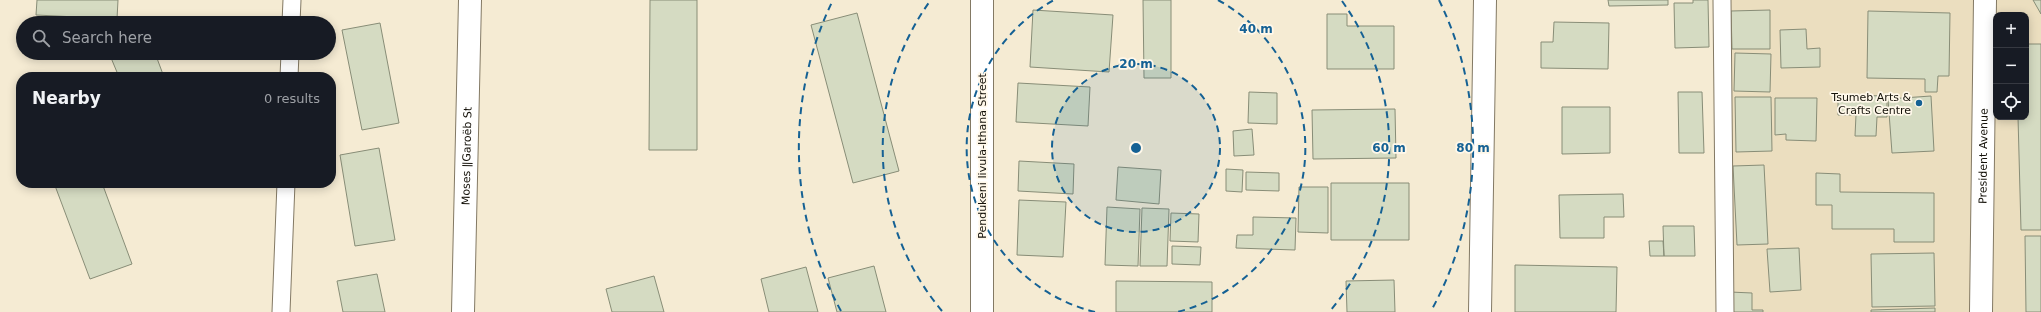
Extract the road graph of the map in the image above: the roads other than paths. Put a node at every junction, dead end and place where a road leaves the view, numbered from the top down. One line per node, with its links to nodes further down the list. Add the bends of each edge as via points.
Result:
1 (292, 0): 7 (lane)
2 (470, 0): 12 (street, Moses ǁGaroëb St)
3 (982, 0): 13 (street, Pendukeni Iivula-Ithana Street)
4 (1485, 0): 14 (street)
5 (1722, 0): 15 (lane)
6 (1986, 0): 16 (street, President Avenue)
7 (291, 16)
8 (290, 60): 9 (lane)
9 (289, 72)
10 (286, 188): 11 (lane)
11 (281, 312)
12 (463, 312)
13 (982, 312)
14 (1480, 312)
15 (1725, 312)
16 (1981, 312)

